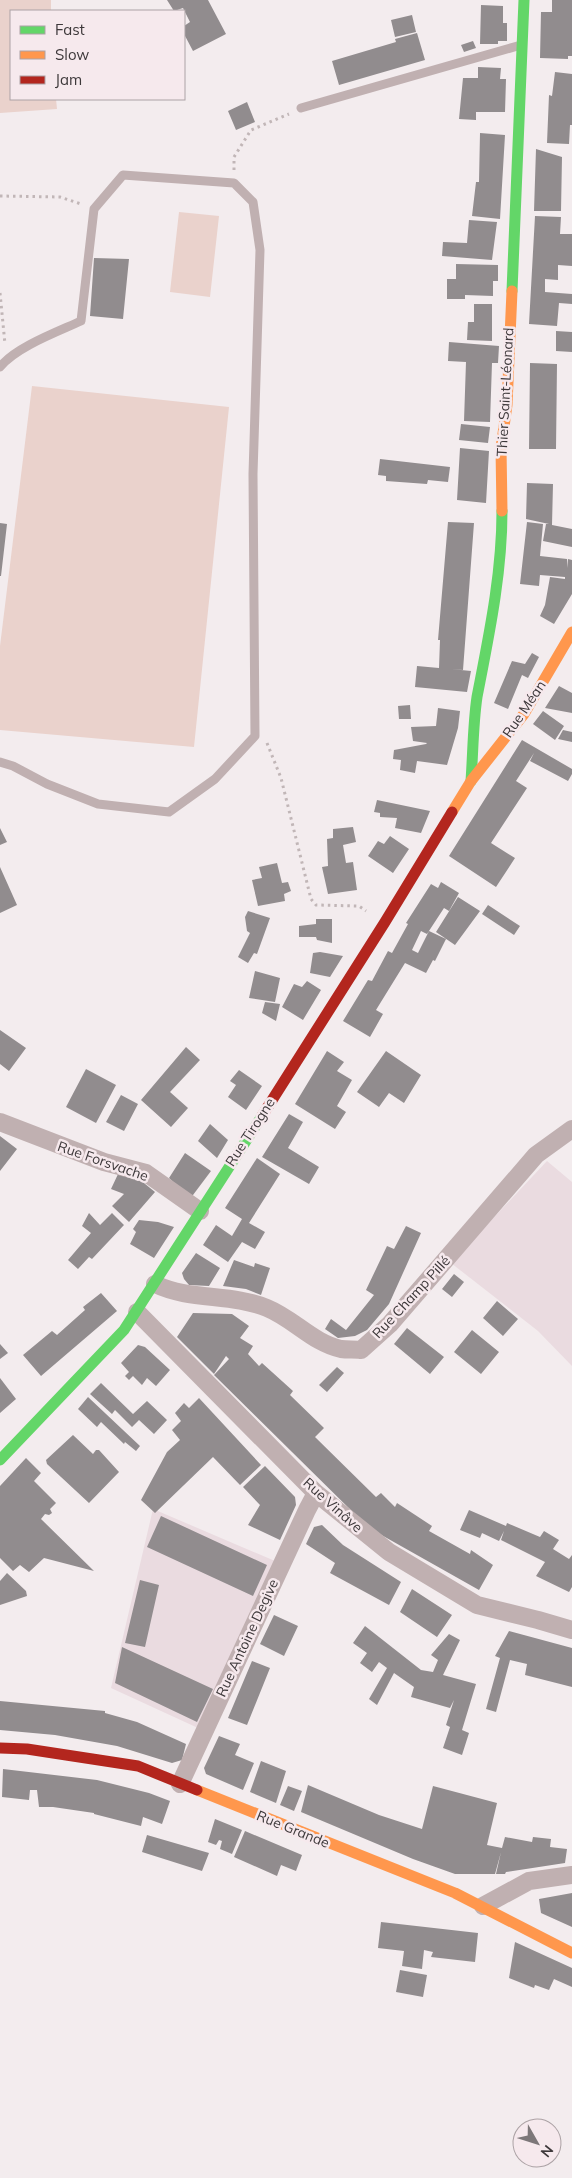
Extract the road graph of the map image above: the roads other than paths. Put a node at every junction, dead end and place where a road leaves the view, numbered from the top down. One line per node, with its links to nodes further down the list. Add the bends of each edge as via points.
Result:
1 (524, 0): 2 (street, Thier Saint-Léonard)
2 (524, 44): 3 (lane); 7 (street, Thier Saint-Léonard, via 507,405 501,448 502,543 489,642 477,699)
3 (301, 108)
4 (0, 368): 6 (lane, via 6,359 81,322 94,209 123,175 234,184 253,202 260,250 253,474 255,736 215,779 169,812 98,804)
5 (572, 632): 7 (street, Rue Méan, via 524,714)
6 (0, 762)
7 (471, 781): 10 (street, Rue Tirogne)
8 (0, 1122): 10 (street, Rue Forsvache, via 104,1162 146,1172)
9 (572, 1129): 11 (street, Rue Champ Pillé, via 536,1155 390,1324 361,1350 342,1349 319,1341 268,1308 234,1298 170,1292)
10 (200, 1211): 11 (street, Rue Tirogne)
11 (154, 1284): 12 (street, Rue Tirogne)
12 (137, 1312): 13 (street, Rue Tirogne, via 124,1330); 14 (street, Rue Vinâve)
13 (0, 1460)
14 (316, 1493): 15 (street, Rue Vinâve, via 389,1552 477,1605); 17 (street, Rue Antoine Degive)
15 (572, 1630)
16 (0, 1748): 17 (street, Rue Grande, via 138,1766)
17 (180, 1784): 19 (street, Rue Grande)
18 (572, 1875): 19 (street, via 529,1881)
19 (483, 1906): 20 (street, Rue Grande)
20 (572, 1953)

